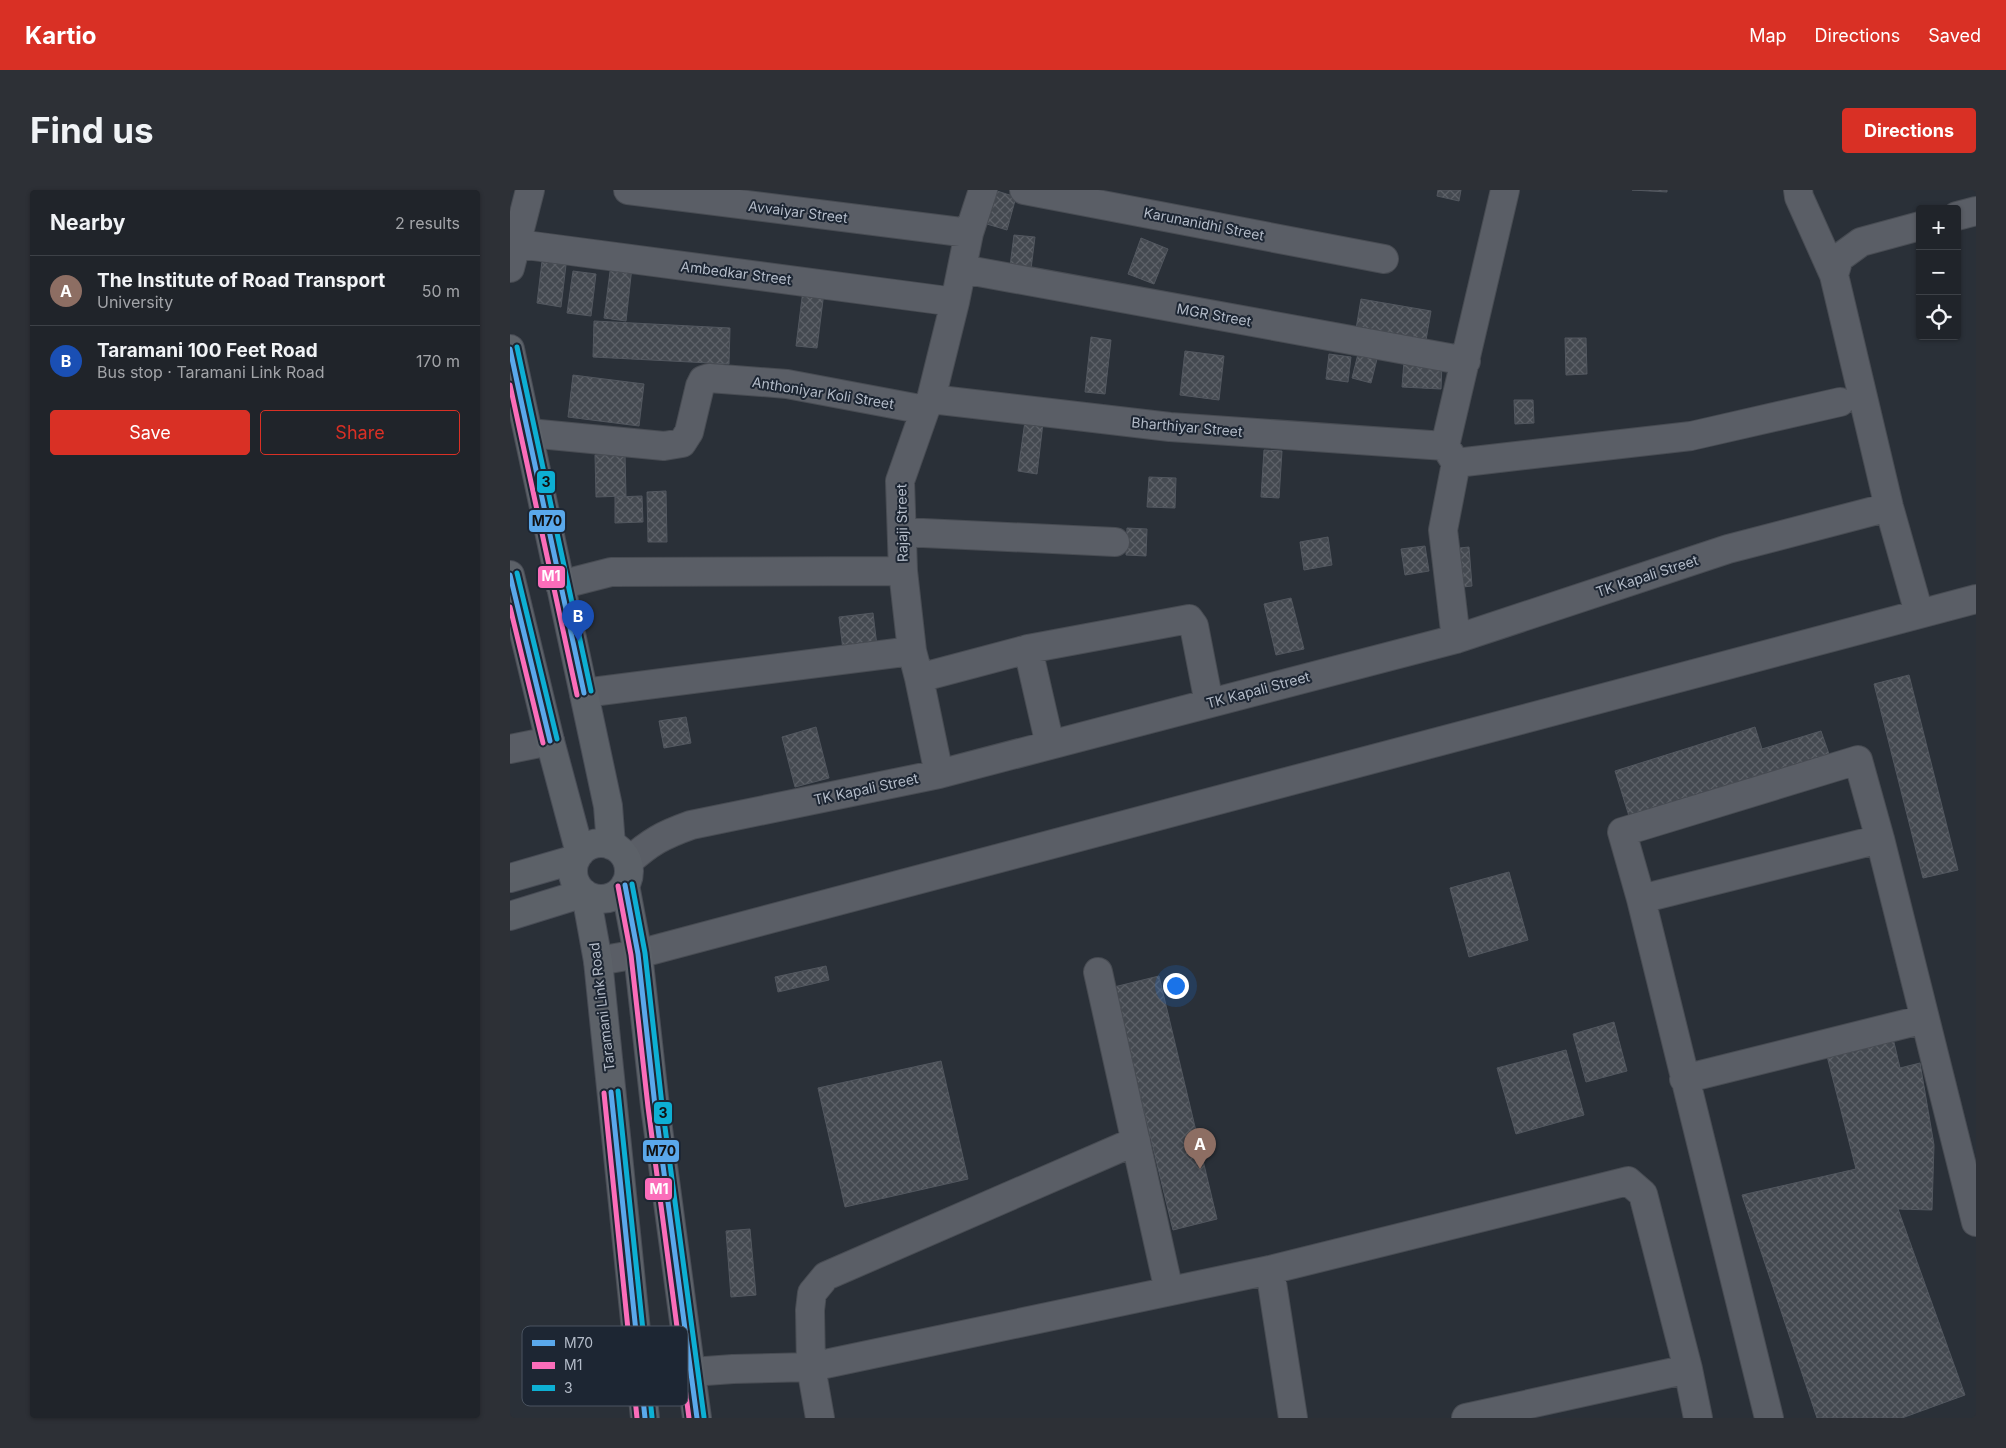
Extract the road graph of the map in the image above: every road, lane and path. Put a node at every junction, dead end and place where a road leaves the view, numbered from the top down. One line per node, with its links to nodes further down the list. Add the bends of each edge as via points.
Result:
1 (530, 190): 12 (street)
2 (628, 190): 11 (street, Avvaiyar Street)
3 (983, 190): 11 (street, Rajaji Street)
4 (1024, 190): 7 (street, Karunanidhi Street)
5 (1505, 190): 18 (street)
6 (1798, 190): 15 (street)
7 (1132, 200): 13 (street, Karunanidhi Street)
8 (1976, 211): 9 (street)
9 (1961, 215)
10 (1916, 227): 15 (street, via 1861,242 1839,258)
11 (969, 233): 14 (street, Rajaji Street)
12 (514, 256): 16 (street, Ambedkar Street)
13 (1384, 259)
14 (962, 269): 16 (street, Rajaji Street); 18 (street, MGR Street)
15 (1834, 275): 23 (street)
16 (955, 302): 20 (street, Rajaji Street)
17 (510, 349): 21 (main road)
18 (1466, 361): 22 (street)
19 (1840, 402): 22 (street, Bharthiyar Street, via 1691,436)
20 (928, 404): 21 (street, Anthoniyar Koli Street, via 786,384 709,378 700,386 689,432 682,443 664,446); 22 (street, Bharthiyar Street); 24 (street, Rajaji Street, via 900,481)
21 (529, 433): 28 (main road)
22 (1451, 455): 32 (street, via 1443,530)
23 (1890, 507): 31 (street); 32 (street, TK Kapali Street, via 1728,549)
24 (902, 532): 25 (street); 26 (street, Rajaji Street)
25 (1115, 542)
26 (904, 571): 28 (street, via 611,572); 34 (street, Rajaji Street)
27 (510, 575): 30 (main road)
28 (560, 585): 36 (main road)
29 (1976, 599): 31 (street)
30 (513, 605): 38 (main road)
31 (1919, 613): 49 (street)
32 (1456, 639): 37 (street, TK Kapali Street)
33 (1028, 650): 35 (street); 37 (street, via 1189,619 1194,626); 39 (street)
34 (912, 651): 35 (street, Rajaji Street); 36 (street)
35 (919, 678): 41 (street, Rajaji Street)
36 (584, 693): 44 (main road)
37 (1209, 703): 39 (street, TK Kapali Street)
38 (550, 741): 40 (street); 43 (main road)
39 (1050, 745): 41 (street, TK Kapali Street)
40 (510, 749)
41 (939, 774): 44 (street, TK Kapali Street, via 691,825 661,836)
42 (1880, 839): 47 (street); 47 (street, via 1858,760 1622,832); 52 (street)
43 (578, 856): 44 (main road, via 591,845 604,843); 45 (main road); 46 (main road, via 574,874)
44 (621, 864): 46 (main road, via 621,892 600,900); 49 (main road)
45 (510, 878)
46 (585, 894): 48 (main road); 50 (main road, Taramani Link Road)
47 (1641, 900): 53 (street)
48 (510, 916)
49 (638, 954): 50 (street); 59 (main road)
50 (598, 961): 58 (main road, Taramani Link Road)
51 (1098, 972): 54 (street)
52 (1925, 1019): 53 (street); 55 (street)
53 (1684, 1079): 69 (street)
54 (1136, 1141): 57 (street); 61 (street, via 826,1276 812,1293)
55 (1976, 1222)
56 (1270, 1270): 57 (street); 62 (street, via 1628,1181 1643,1194); 66 (street)
57 (1168, 1291): 61 (street)
58 (636, 1326)
59 (686, 1326)
60 (688, 1343): 63 (main road)
61 (811, 1367): 63 (street); 65 (street)
62 (1688, 1369): 67 (street); 68 (street)
63 (692, 1372): 64 (main road)
64 (697, 1418)
65 (820, 1418)
66 (1293, 1418)
67 (1466, 1418)
68 (1698, 1418)
69 (1769, 1418)

